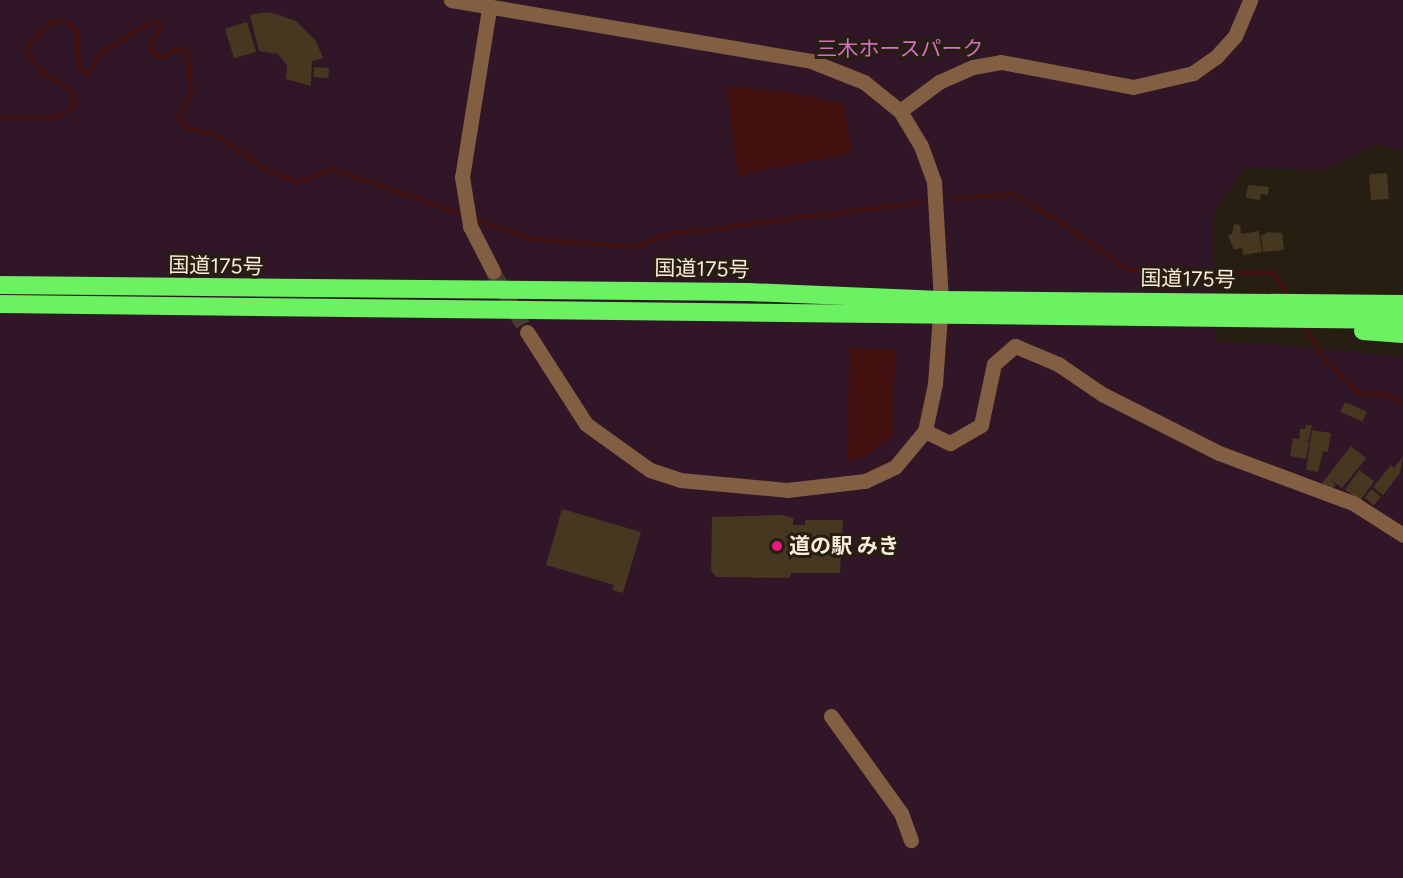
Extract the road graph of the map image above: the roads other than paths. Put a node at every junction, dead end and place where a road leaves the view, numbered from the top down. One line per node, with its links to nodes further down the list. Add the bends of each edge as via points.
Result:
1 (451, 0): 3 (street)
2 (1250, 0): 4 (street, via 1234,36 1216,57 1193,73 1132,87 1001,62 973,67 939,82)
3 (489, 9): 4 (street, via 811,61 864,82); 5 (street, via 462,177 470,226)
4 (900, 111): 9 (street, via 921,146 934,182)
5 (493, 271)
6 (0, 285): 9 (highway, 国道175号, via 748,292)
7 (0, 304): 9 (highway, 国道175号)
8 (1403, 304): 9 (highway, 国道175号)
9 (940, 308): 10 (highway, 国道175号); 14 (street, via 935,384)
10 (1286, 320): 11 (highway, 国道175号); 13 (highway)
11 (1403, 320)
12 (527, 332): 14 (street, via 586,424 650,470 680,480 787,490 865,481 895,467)
13 (1403, 334)
14 (925, 431): 15 (street, via 950,443 981,425 994,364 1015,346 1058,364 1102,394 1219,453 1353,503)
15 (1403, 535)
16 (831, 716): 17 (street, via 901,813)
17 (911, 840)

